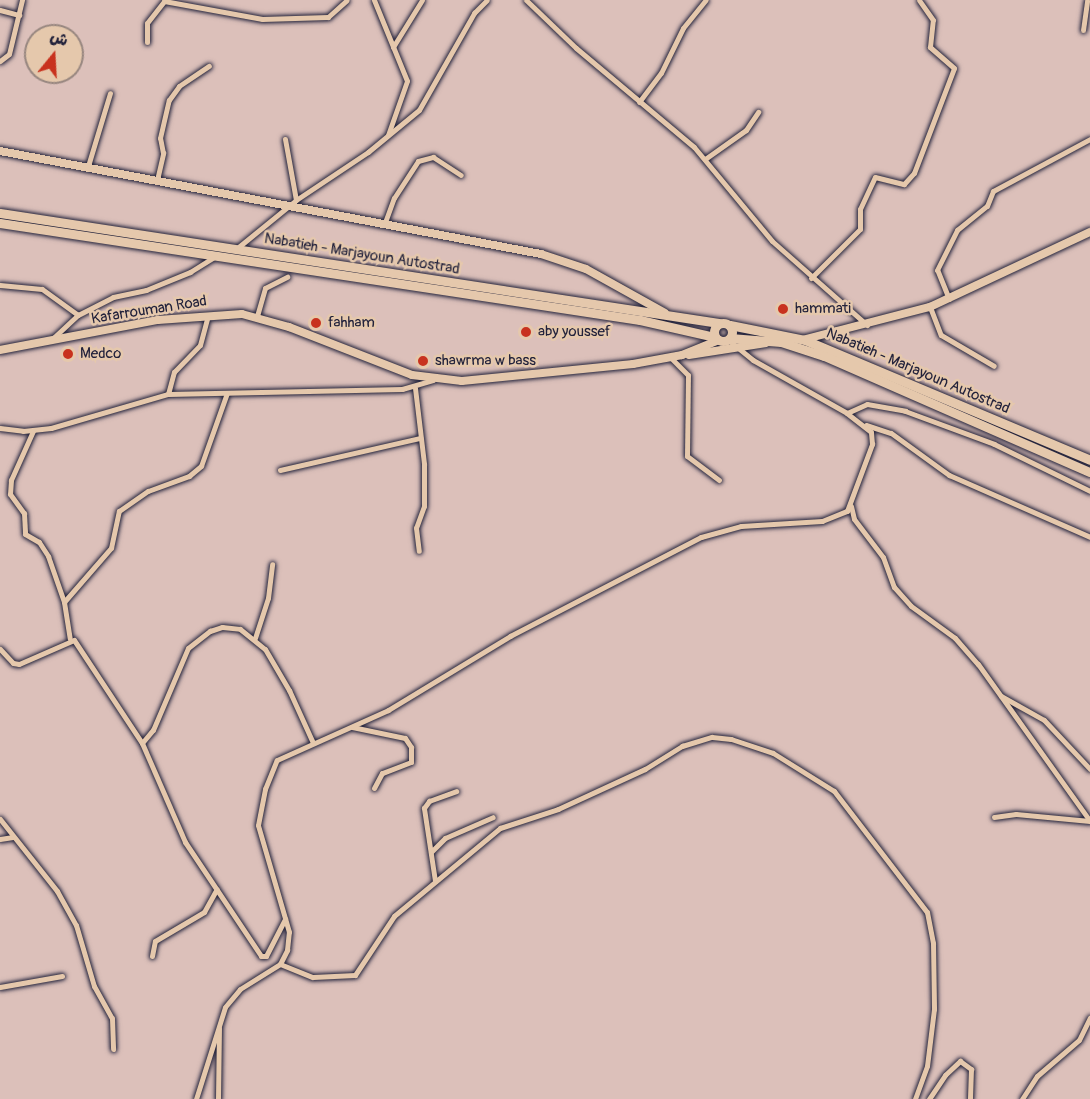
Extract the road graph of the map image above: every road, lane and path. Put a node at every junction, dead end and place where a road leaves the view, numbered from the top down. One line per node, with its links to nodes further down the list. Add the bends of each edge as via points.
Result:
1 (22, 0): 12 (street)
2 (164, 0): 3 (street, via 262,19 328,17); 14 (street, via 147,23)
3 (347, 0)
4 (374, 0): 15 (street)
5 (422, 0): 15 (street)
6 (487, 0): 21 (street, via 463,31 430,95)
7 (526, 0): 19 (street)
8 (706, 0): 19 (street, via 683,28 661,73)
9 (919, 0): 37 (street, via 933,20 930,47 954,68 914,173 904,184 875,177 860,209 860,229)
10 (1087, 0): 13 (street)
11 (0, 10): 12 (street)
12 (19, 15): 16 (street, via 9,54)
13 (1083, 30)
14 (147, 42)
15 (393, 47): 21 (street, via 407,81)
16 (0, 61)
17 (209, 66): 28 (street, via 179,86 169,100 160,138 163,153)
18 (110, 93): 26 (street)
19 (639, 102): 25 (street)
20 (758, 112): 25 (street, via 746,130)
21 (387, 136): 29 (street)
22 (285, 139): 29 (street)
23 (1090, 139): 39 (street, via 993,191 987,206 957,230 937,270)
24 (0, 151): 26 (main road)
25 (705, 159): 37 (street, via 771,241)
26 (88, 166): 28 (main road)
27 (461, 175): 32 (street, via 433,157 418,161 394,198)
28 (157, 180): 29 (main road)
29 (293, 204): 32 (main road); 34 (street)
30 (0, 213): 34 (highway, Nabatieh - Marjayoun Autostrad)
31 (0, 223): 35 (highway, Nabatieh - Marjayoun Autostrad)
32 (384, 225): 43 (main road, via 541,254 574,264)
33 (1090, 232): 39 (main road)
34 (234, 250): 43 (highway, Nabatieh - Marjayoun Autostrad)
35 (218, 255): 42 (street, via 190,272 146,290 113,297); 48 (highway, Nabatieh - Marjayoun Autostrad, via 648,321)
36 (286, 277): 44 (street, via 265,288)
37 (812, 278): 47 (street)
38 (0, 285): 42 (street, via 42,289)
39 (949, 299): 40 (main road)
40 (930, 307): 47 (main road); 57 (street, via 941,335)
41 (208, 314): 44 (main road, Kafarrouman Road); 49 (main road, Kafarrouman Road); 61 (street, via 200,345 174,372)
42 (78, 315): 49 (street)
43 (668, 315): 45 (highway, Nabatieh - Marjayoun Autostrad)
44 (257, 316): 58 (main road, Kafarrouman Road)
45 (719, 323): 46 (highway, Nabatieh - Marjayoun Autostrad); 48 (highway)
46 (730, 325): 48 (highway); 50 (highway, Nabatieh - Marjayoun Autostrad)
47 (868, 326): 50 (main road)
48 (723, 339): 52 (highway, Nabatieh - Marjayoun Autostrad); 53 (street); 55 (main road, Kafarrouman Road)
49 (50, 340): 54 (main road, Kafarrouman Road)
50 (805, 340): 51 (main road); 69 (highway, Nabatieh - Marjayoun Autostrad)
51 (781, 342): 52 (highway, Nabatieh - Marjayoun Autostrad); 63 (highway, Nabatieh - Marjayoun Autostrad, via 824,356)
52 (770, 343): 53 (main road)
53 (736, 348): 55 (main road); 62 (street)
54 (0, 350)
55 (682, 356): 56 (main road, Kafarrouman Road)
56 (670, 358): 58 (main road, Kafarrouman Road, via 493,378); 72 (street, via 688,375 687,456)
57 (994, 366)
58 (433, 380): 59 (street)
59 (415, 388): 60 (street); 68 (street)
60 (227, 393): 61 (street); 78 (street, via 201,466 189,476 148,491 119,511 111,548)
61 (168, 394): 67 (street)
62 (847, 413): 64 (street); 66 (street, via 876,404)
63 (960, 415): 66 (street); 71 (highway, Nabatieh - Marjayoun Autostrad)
64 (866, 426): 74 (street, via 872,444); 75 (street, via 891,433 949,475)
65 (0, 428): 67 (street)
66 (955, 428): 73 (street)
67 (33, 431): 78 (street, via 13,475 10,494 24,513 25,534 39,542 48,556)
68 (420, 438): 70 (street); 76 (street, via 424,506 416,528)
69 (1090, 460)
70 (280, 470)
71 (1090, 472)
72 (719, 480)
73 (1090, 491)
74 (851, 506): 82 (street, via 854,519 883,557 894,587 917,611 955,638); 83 (street, via 842,516 830,519 741,526 686,544 510,636 403,702)
75 (1090, 537)
76 (419, 551)
77 (272, 564): 79 (street, via 268,598)
78 (64, 602): 80 (street)
79 (255, 638): 84 (street, via 240,629 222,627 188,648 153,730); 85 (street, via 289,690)
80 (70, 639): 81 (street, via 19,664 9,660); 84 (street, via 92,664)
81 (0, 649)
82 (1000, 695): 86 (street, via 1044,720); 92 (street)
83 (352, 727): 85 (street); 87 (street, via 405,738 411,747 412,760 382,773)
84 (142, 743): 97 (street, via 180,833)
85 (313, 743): 98 (street, via 277,760 259,812 261,841)
86 (1090, 769)
87 (374, 788)
88 (456, 791): 95 (street, via 425,805)
89 (493, 817): 95 (street, via 445,838)
90 (994, 817): 92 (street, via 1016,814)
91 (0, 819): 93 (street)
92 (1090, 821)
93 (13, 837): 94 (street); 105 (street, via 57,891 76,925 94,986 112,1018)
94 (0, 839)
95 (431, 852): 96 (street)
96 (435, 881): 100 (street, via 382,929 361,972 313,977); 108 (street, via 500,828 558,809 645,769 682,746 712,737 773,753 823,781 842,799 927,912 933,943 934,1009 927,1066)
97 (217, 889): 98 (street, via 264,957); 99 (street, via 204,912 155,941)
98 (285, 919): 100 (street, via 289,940)
99 (152, 956)
100 (280, 964): 104 (street, via 232,996)
101 (62, 976): 102 (street)
102 (0, 987)
103 (1090, 1017): 111 (street, via 1079,1040 1037,1076)
104 (219, 1023): 106 (street); 107 (street)
105 (113, 1049)
106 (196, 1099)
107 (218, 1099)
108 (915, 1099)
109 (929, 1099): 110 (street, via 945,1075 960,1062 971,1069)
110 (970, 1099)
111 (1022, 1099)

